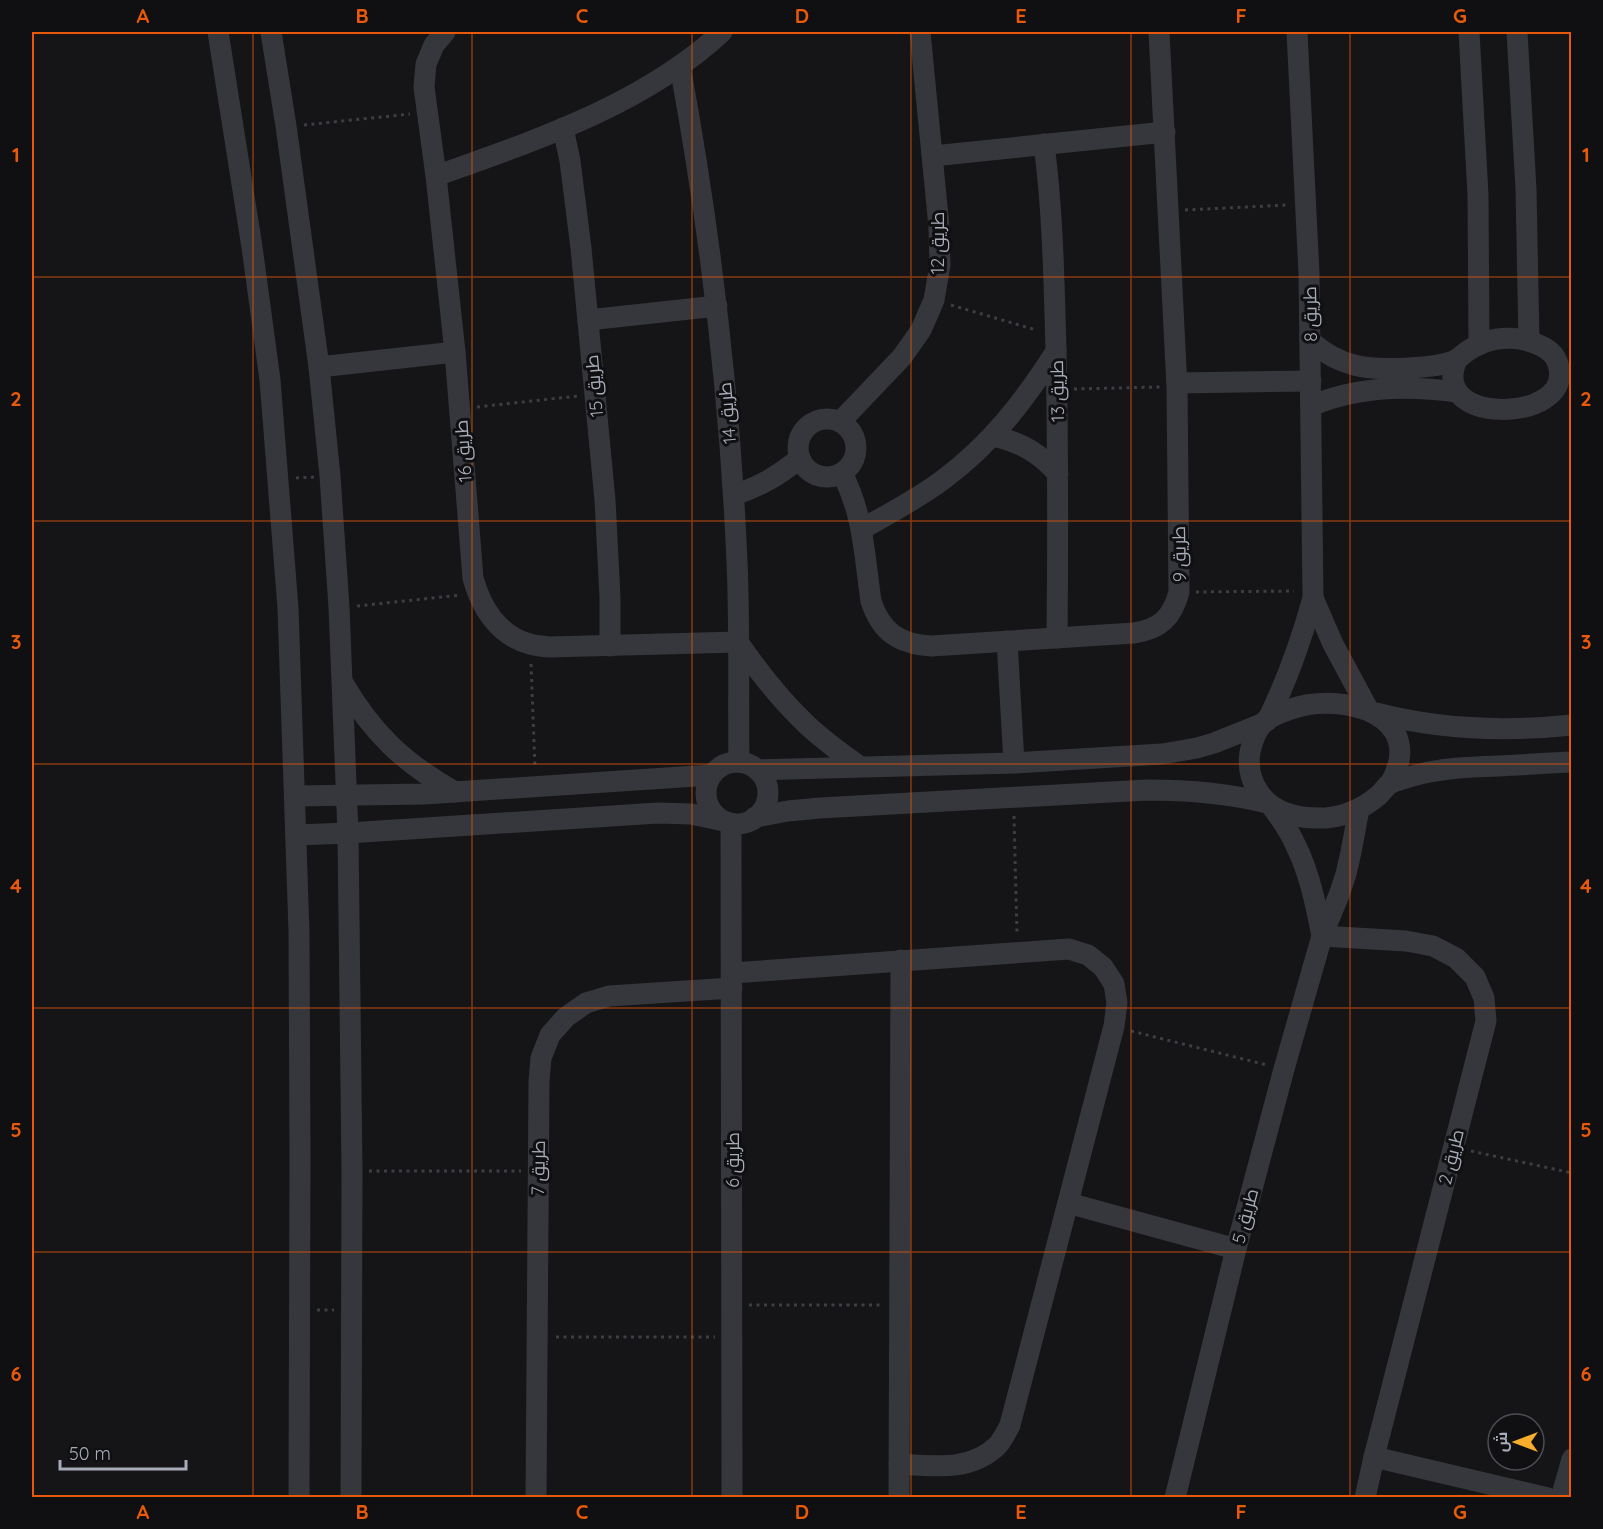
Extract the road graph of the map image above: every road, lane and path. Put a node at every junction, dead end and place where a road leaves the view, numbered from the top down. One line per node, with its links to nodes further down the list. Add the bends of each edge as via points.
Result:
1 (218, 32): 47 (street, via 269,369)
2 (271, 32): 12 (street)
3 (445, 32): 11 (street, طريق 16, via 426,64)
4 (723, 32): 10 (street)
5 (920, 32): 16 (street, طريق 12)
6 (1159, 32): 14 (street, طريق 9)
7 (1297, 32): 18 (street, طريق 8)
8 (1469, 32): 26 (street, via 1478,195)
9 (1517, 32): 24 (street)
10 (680, 66): 13 (street); 21 (street, طريق 14)
11 (427, 112): 12 (path); 17 (street, طريق 16)
12 (286, 126): 31 (street)
13 (563, 128): 17 (street); 22 (street, طريق 15)
14 (1165, 132): 15 (street); 19 (street, طريق 9)
15 (1044, 144): 16 (street); 25 (street, طريق 13, via 1051,209)
16 (933, 156): 20 (street, طريق 12, via 940,265)
17 (436, 176): 28 (street, طريق 16)
18 (1306, 204): 19 (path); 23 (street, طريق 8)
19 (1169, 210): 33 (street, طريق 9)
20 (934, 300): 25 (path); 41 (street, طريق 12, via 921,330 902,357)
21 (717, 306): 22 (street); 48 (street, طريق 14)
22 (588, 320): 37 (street, طريق 15)
23 (1310, 341): 30 (street, via 1330,356 1365,368 1417,368); 32 (street, طريق 8)
24 (1530, 341): 26 (street, via 1499,339); 27 (street)
25 (1056, 343): 35 (street, طريق 13); 42 (street, via 1037,381)
26 (1479, 344): 30 (street)
27 (1549, 350): 29 (street); 38 (street, via 1560,373)
28 (455, 352): 31 (street); 40 (street, طريق 16)
29 (1572, 358)
30 (1457, 360): 36 (street, via 1452,376)
31 (319, 368): 46 (street)
32 (1311, 381): 33 (street); 39 (street, طريق 8)
33 (1177, 385): 35 (path); 50 (street, طريق 9)
34 (1572, 386): 38 (street)
35 (1057, 389): 45 (street, طريق 13)
36 (1457, 392): 38 (street, via 1474,404 1500,410 1526,406); 39 (street, via 1368,389)
37 (595, 394): 40 (path); 58 (street, طريق 15, via 609,549)
38 (1550, 395)
39 (1311, 406): 52 (street, طريق 8)
40 (460, 409): 51 (street, طريق 16)
41 (840, 422): 43 (street, via 820,419 804,430 798,448); 44 (street, via 852,434 856,451)
42 (993, 436): 45 (street, via 1036,452); 49 (street, via 944,479)
43 (800, 458): 44 (street, via 805,467 822,477); 48 (street, via 769,481)
44 (842, 473): 49 (street, طريق 9)
45 (1058, 474): 54 (street, طريق 13)
46 (330, 476): 47 (path); 53 (street)
47 (279, 479): 71 (street)
48 (734, 495): 56 (street, طريق 14)
49 (862, 529): 55 (street, طريق 9, via 871,601 882,626 892,635 904,642 924,645)
50 (1179, 592): 52 (path); 54 (street, طريق 9, via 1169,616 1147,631)
51 (477, 594): 53 (path); 57 (street, طريق 16, via 499,627)
52 (1312, 594): 60 (street, طريق 8, via 1333,644); 61 (street, طريق 8, via 1289,673)
53 (339, 607): 59 (street)
54 (1058, 638): 55 (street, طريق 9)
55 (1007, 641): 64 (street)
56 (738, 642): 58 (street, طريق 16); 65 (street, طريق 14); 66 (street, via 804,723)
57 (530, 644): 58 (street, طريق 16); 69 (path)
58 (610, 646)
59 (341, 679): 70 (street, via 389,745); 72 (street)
60 (1372, 712): 61 (street, via 1353,705 1317,703 1282,712); 62 (street, via 1461,728); 68 (street, via 1386,721 1399,744 1400,758)
61 (1265, 722): 64 (street, via 1214,743 1162,754); 74 (street, via 1252,744 1249,759 1257,790)
62 (1572, 725)
63 (1572, 762): 68 (street, via 1432,771)
64 (1014, 763): 66 (street)
65 (748, 766): 66 (street); 67 (street, via 723,765); 76 (street, via 766,783 765,805)
66 (859, 766)
67 (711, 775): 69 (street); 77 (street, via 706,790 708,805 717,817)
68 (1390, 784): 75 (street)
69 (536, 788): 70 (street)
70 (455, 792): 72 (street)
71 (295, 796): 72 (street); 79 (street)
72 (346, 796): 78 (street)
73 (1014, 797): 74 (street, via 1171,790 1219,793); 76 (street, via 804,809); 81 (path)
74 (1270, 805): 75 (street, via 1286,813 1315,818); 80 (street, طريق 5, via 1305,867)
75 (1359, 809): 80 (street, طريق 5, via 1340,895)
76 (756, 817): 77 (street, via 740,824)
77 (728, 822): 78 (street, via 691,814 658,813); 83 (street, طريق 6)
78 (348, 833): 79 (street); 87 (street)
79 (296, 835): 94 (street)
80 (1322, 936): 85 (street, طريق 5); 86 (street, طريق 2, via 1433,946 1456,958 1475,977 1485,998 1486,1021)
81 (1017, 952): 82 (street, طريق 7); 84 (street, طريق 7, via 1069,949 1088,955 1103,967 1114,984 1118,1004)
82 (901, 960): 83 (street, طريق 7); 93 (street)
83 (732, 981): 88 (street, طريق 7, via 609,996 586,1003 566,1017 550,1035 541,1058); 92 (street, طريق 6)
84 (1114, 1026): 85 (path); 90 (street, طريق 7)
85 (1284, 1069): 91 (street, طريق 5)
86 (1454, 1147): 89 (path); 98 (street, طريق 2)
87 (352, 1171): 88 (path); 95 (street)
88 (538, 1172): 96 (street, طريق 7)
89 (1572, 1173)
90 (1068, 1203): 91 (street); 100 (street, طريق 7, via 1013,1415 1000,1443 983,1457 963,1465)
91 (1236, 1249): 106 (street, طريق 5)
92 (732, 1305): 93 (path); 97 (street, طريق 6)
93 (900, 1305): 100 (street)
94 (300, 1310): 95 (path); 101 (street)
95 (351, 1310): 102 (street)
96 (537, 1337): 97 (path); 103 (street, طريق 7)
97 (732, 1337): 104 (street, طريق 6)
98 (1374, 1457): 107 (street, طريق 2); 108 (street)
99 (1572, 1460): 109 (street)
100 (899, 1464): 105 (street)
101 (299, 1497)
102 (351, 1497)
103 (536, 1497)
104 (732, 1497)
105 (899, 1497)
106 (1175, 1497)
107 (1365, 1497)
108 (1548, 1497)
109 (1561, 1497)

